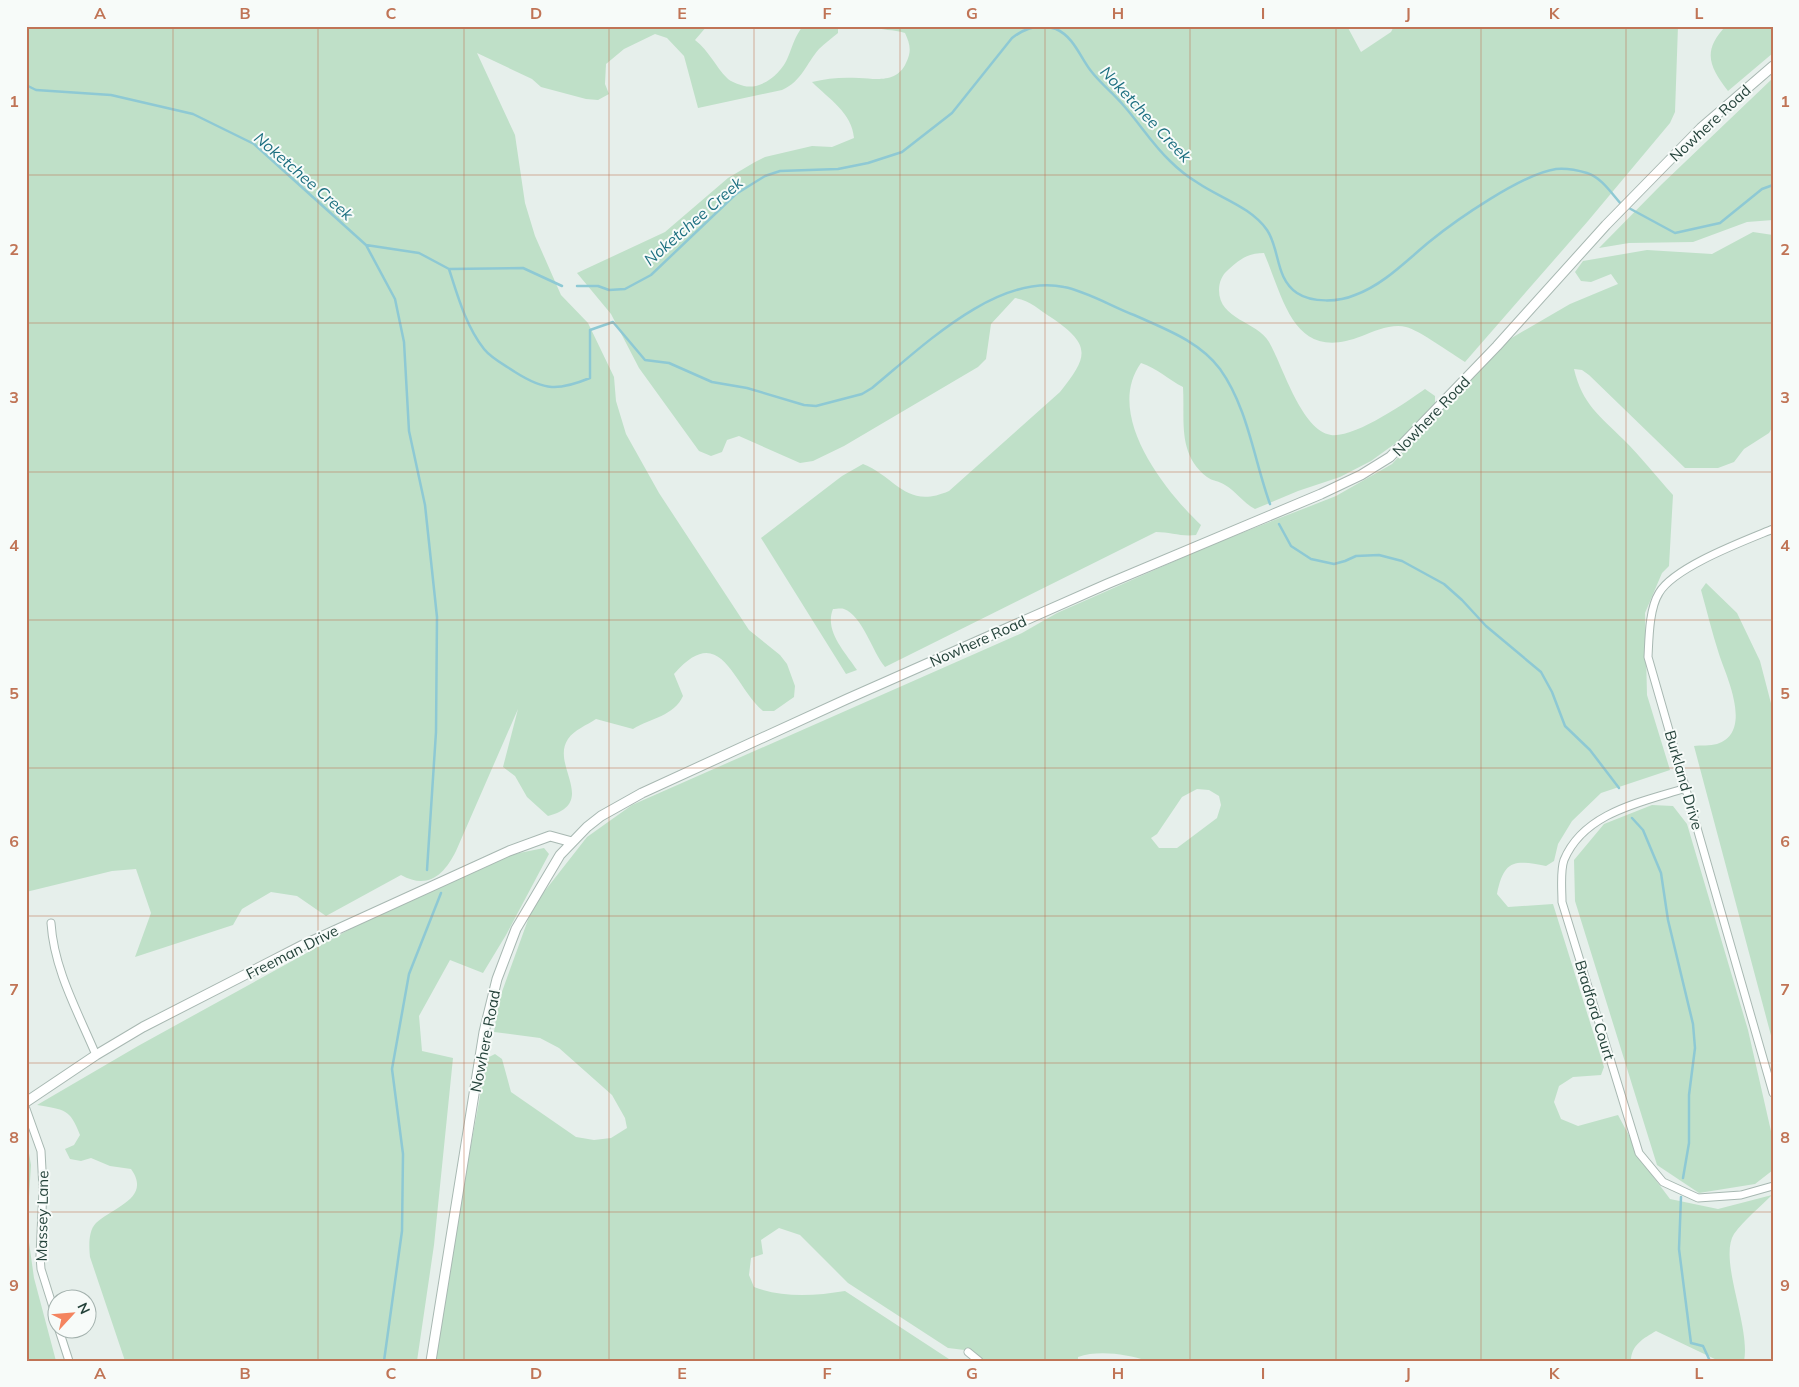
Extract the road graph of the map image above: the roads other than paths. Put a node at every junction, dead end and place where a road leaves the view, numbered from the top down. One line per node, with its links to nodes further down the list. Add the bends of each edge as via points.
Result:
1 (1773, 66): 4 (street, Nowhere Road, via 1701,128 1606,225 1390,458 1361,475 1047,610 683,774 601,816)
2 (1772, 531): 3 (street, Burkland Drive, via 1688,566 1659,592 1650,623 1648,657)
3 (1686, 788): 7 (street, Burkland Drive); 10 (street, Bradford Court, via 1614,811 1585,829 1564,860 1562,902 1640,1153 1663,1182 1698,1198 1741,1195)
4 (572, 842): 6 (street, Freeman Drive, via 557,836 542,838 450,877 303,945 143,1027); 15 (street, Nowhere Road, via 542,882 516,929 490,1004)
5 (51, 923): 6 (street, via 57,965)
6 (96, 1055): 8 (street, Freeman Drive)
7 (1773, 1092)
8 (26, 1102)
9 (26, 1109): 11 (street, Massey Lane, via 41,1151 40,1256)
10 (1773, 1186)
11 (48, 1292)
12 (62, 1340): 14 (street)
13 (968, 1352): 16 (street)
14 (69, 1361)
15 (431, 1361)
16 (979, 1361)

